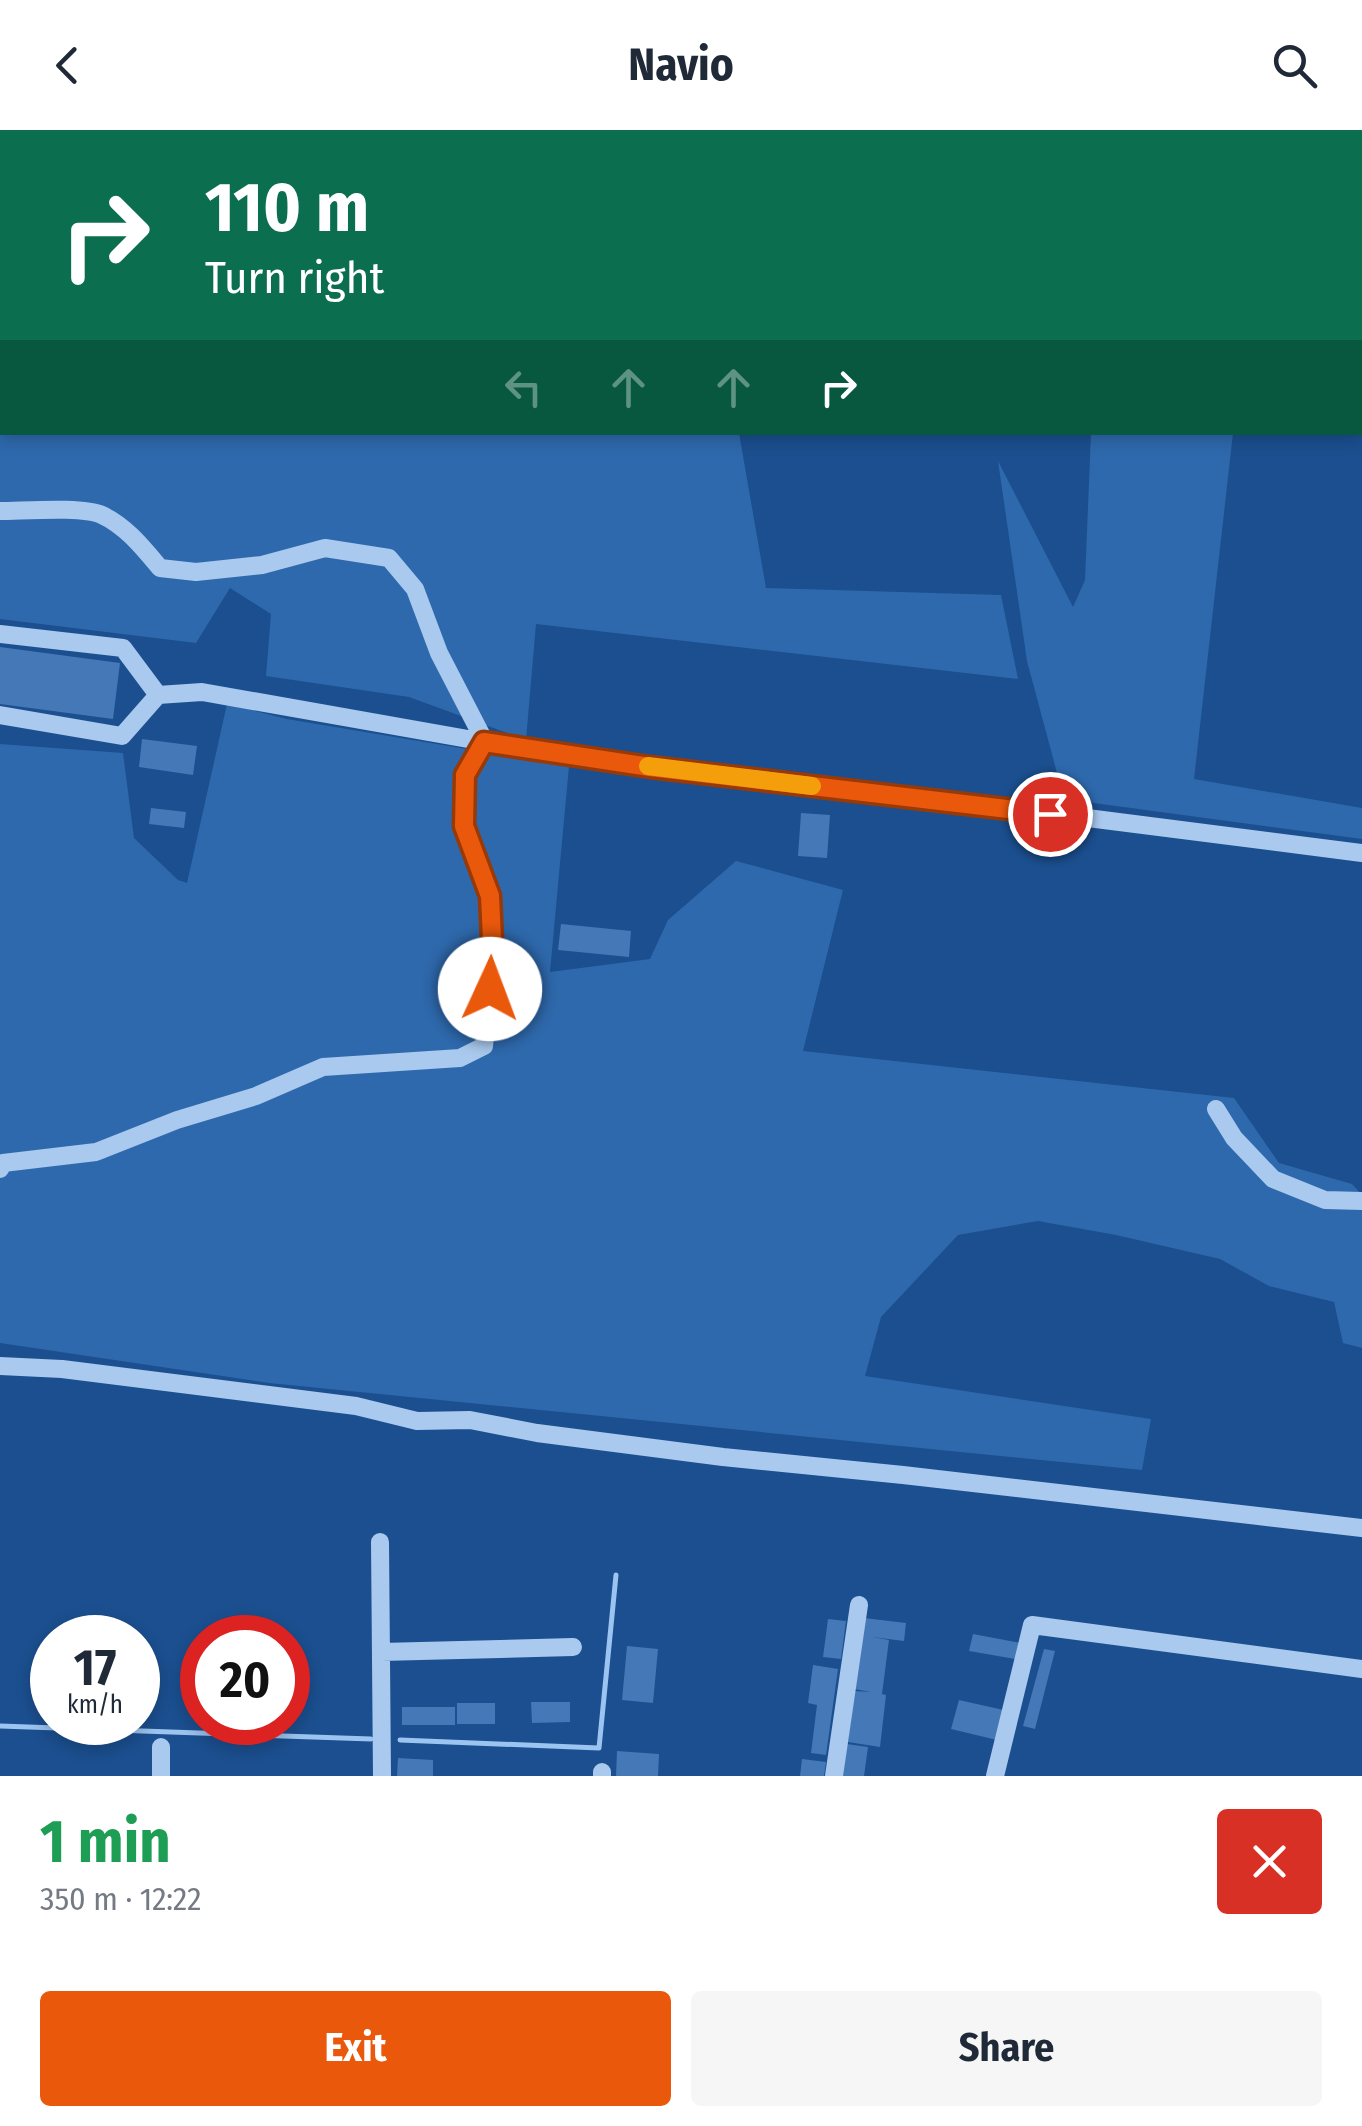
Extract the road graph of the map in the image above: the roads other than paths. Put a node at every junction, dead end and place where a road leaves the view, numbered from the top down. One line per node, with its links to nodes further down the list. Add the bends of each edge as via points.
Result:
1 (0, 511): 5 (street, via 100,514 138,541 160,568 196,572 262,565 324,548 389,558 415,589)
2 (0, 634): 3 (street, via 123,648)
3 (158, 695): 4 (street, via 122,736); 5 (street, via 202,692)
4 (0, 716)
5 (484, 742): 6 (street); 8 (street, via 465,775 464,826 490,896 493,961 484,1046 460,1058 323,1067 96,1152)
6 (1362, 853)
7 (1216, 1109): 9 (street, via 1273,1179 1325,1200)
8 (1, 1165)
9 (1362, 1201)
10 (0, 1366): 11 (street, via 356,1406 417,1422 470,1420 705,1454)
11 (1362, 1528)
12 (380, 1542): 15 (street)
13 (859, 1604): 20 (street)
14 (573, 1647): 15 (street)
15 (381, 1652): 19 (street)
16 (1362, 1668): 21 (street, via 1032,1625)
17 (161, 1748): 18 (street)
18 (161, 1776)
19 (382, 1776)
20 (834, 1776)
21 (994, 1776)

